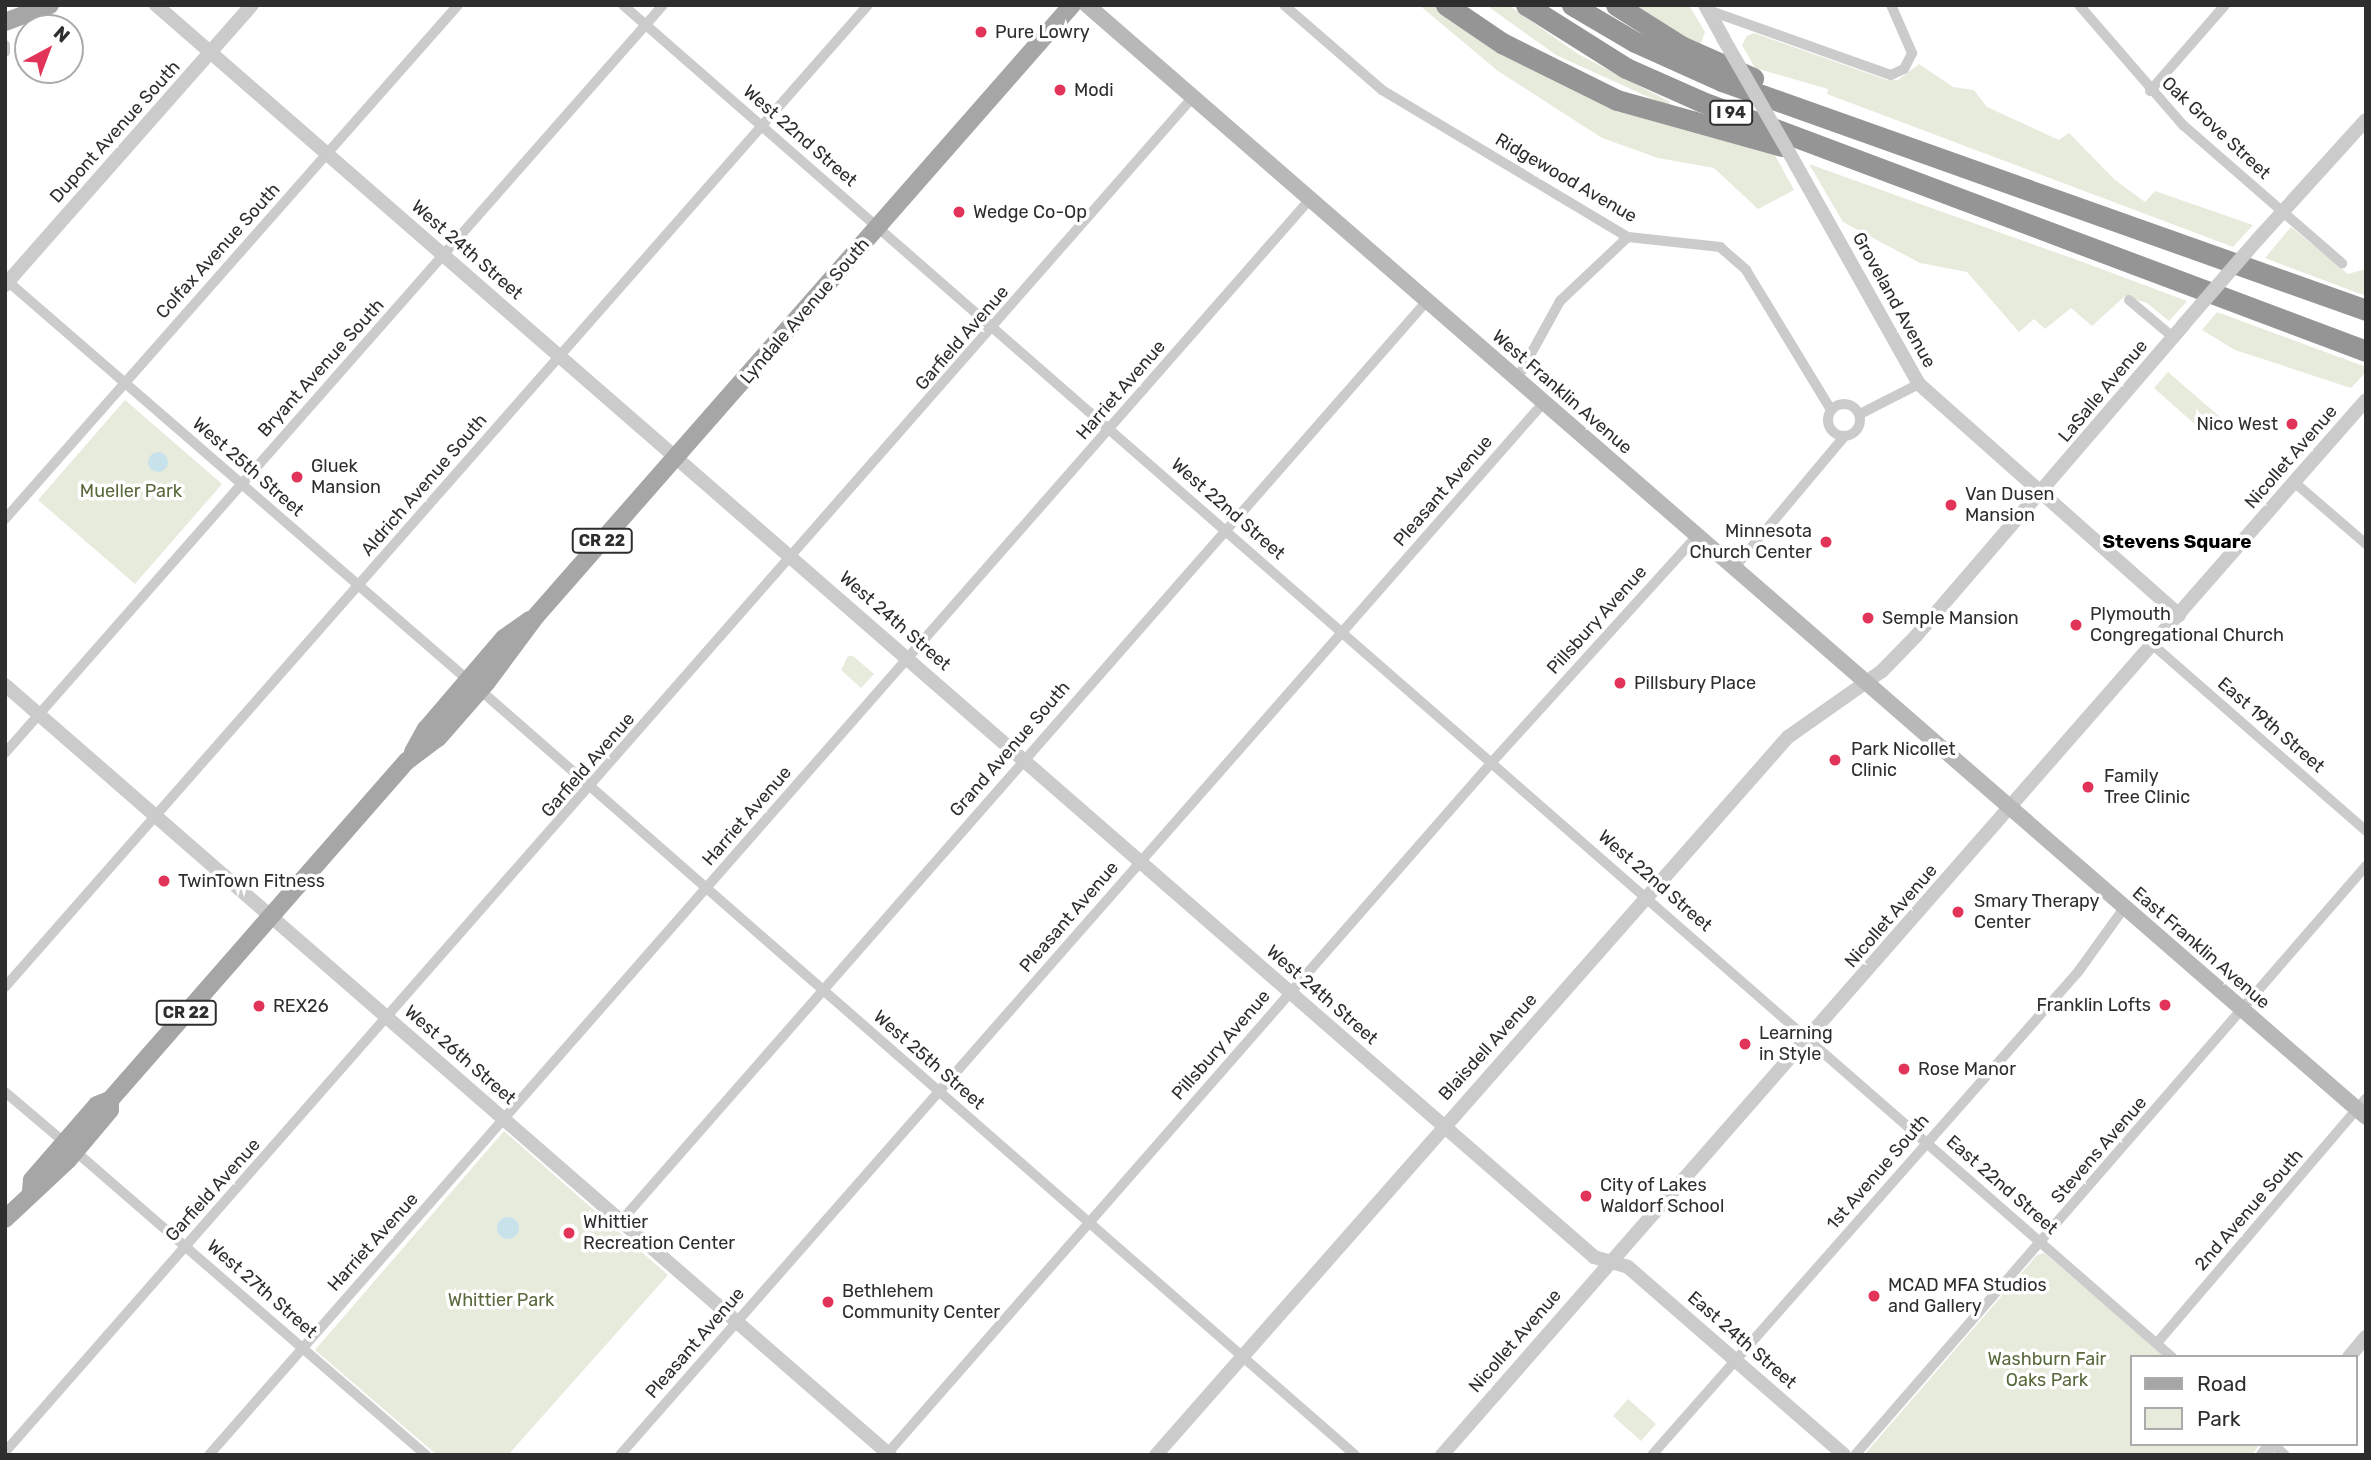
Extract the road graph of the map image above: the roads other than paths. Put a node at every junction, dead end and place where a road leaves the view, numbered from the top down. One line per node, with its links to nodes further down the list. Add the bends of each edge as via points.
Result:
1 (22, 5): 21 (main road)
2 (50, 5): 22 (main road)
3 (156, 5): 26 (street, West 24th Street)
4 (252, 5): 26 (street, Dupont Avenue South)
5 (458, 5): 32 (street, Colfax Avenue South)
6 (623, 5): 23 (street, West 22nd Street)
7 (663, 5): 23 (street, Bryant Avenue South)
8 (868, 5): 31 (street, Aldrich Avenue South)
9 (1072, 5): 37 (main road, Lyndale Avenue South / CR 22)
10 (1087, 5): 29 (main road, West Franklin Avenue)
11 (1284, 5): 38 (street, Ridgewood Avenue, via 1382,90)
12 (1446, 5): 28 (highway, via 1502,43)
13 (1470, 5): 28 (highway, via 1525,49)
14 (1526, 5): 34 (highway, I 94, via 1592,48 1674,90)
15 (1572, 5): 33 (highway, I 94, via 1635,42 1713,77)
16 (1616, 5): 33 (highway, via 1681,46)
17 (1891, 5): 20 (street, via 1912,53 1904,69 1891,75)
18 (2078, 5): 27 (street, Oak Grove Street)
19 (2225, 5): 27 (street)
20 (1707, 8): 51 (street, Groveland Avenue, bridge)
21 (5, 11)
22 (5, 22)
23 (646, 25): 31 (street, West 22nd Street); 39 (street, Bryant Avenue South)
24 (5, 45): 25 (street)
25 (5, 52)
26 (211, 53): 32 (street, West 24th Street); 41 (street, Dupont Avenue South)
27 (2150, 91): 36 (street, Oak Grove Street)
28 (1609, 96): 34 (highway, via 1847,163)
29 (1193, 97): 35 (main road, West Franklin Avenue); 45 (street, Garfield Avenue)
30 (2366, 120): 36 (street, LaSalle Avenue)
31 (762, 126): 37 (street, West 22nd Street); 48 (street, Aldrich Avenue South)
32 (327, 154): 39 (street, West 24th Street); 50 (street, Colfax Avenue South)
33 (1952, 162): 44 (highway, I 94)
34 (1948, 197): 47 (highway, I 94)
35 (1310, 199): 43 (main road, West Franklin Avenue); 56 (street, Harriet Avenue)
36 (2283, 212): 40 (street, Oak Grove Street); 46 (street, LaSalle Avenue, bridge)
37 (878, 227): 45 (street, West 22nd Street); 58 (main road, Lyndale Avenue South / CR 22)
38 (1628, 237): 49 (street, via 1560,301); 54 (street, Ridgewood Avenue, via 1720,247 1746,270)
39 (444, 256): 48 (street, West 24th Street); 60 (street, Bryant Avenue South)
40 (2342, 263)
41 (6, 282): 50 (street, West 25th Street)
42 (2129, 300): 46 (street)
43 (1427, 301): 49 (main road, West Franklin Avenue); 63 (street, Grand Avenue South)
44 (2366, 310)
45 (995, 328): 56 (street, West 22nd Street); 66 (street, Garfield Avenue)
46 (2173, 337): 61 (street, LaSalle Avenue)
47 (2366, 351)
48 (560, 356): 58 (street, West 24th Street); 68 (street, Aldrich Avenue South)
49 (1517, 379): 53 (main road, West Franklin Avenue)
50 (125, 382): 60 (street, West 25th Street); 62 (street, Colfax Avenue South)
51 (1919, 384): 55 (street); 61 (street, Groveland Avenue)
52 (2366, 400): 59 (street, Nicollet Avenue)
53 (1544, 402): 64 (main road, West Franklin Avenue); 70 (street, Pleasant Avenue)
54 (1831, 410): 55 (street, via 1843,403); 57 (street, via 1830,428)
55 (1860, 414): 57 (street, via 1858,429)
56 (1111, 430): 63 (street, West 22nd Street); 72 (street, Harriet Avenue)
57 (1844, 437): 67 (street)
58 (676, 458): 66 (street, West 24th Street); 75 (main road, Lyndale Avenue South / CR 22, via 536,616 504,638)
59 (2294, 482): 65 (street); 69 (street, Nicollet Avenue)
60 (242, 484): 68 (street, West 25th Street); 76 (street, Bryant Avenue South)
61 (2041, 494): 69 (street, Groveland Avenue); 73 (street, LaSalle Avenue, via 1916,636 1882,671)
62 (5, 519)
63 (1226, 530): 70 (street, West 22nd Street); 78 (street, Grand Avenue South)
64 (1697, 536): 67 (main road, West Franklin Avenue); 79 (street, Pillsbury Avenue)
65 (2366, 544)
66 (792, 558): 72 (street, West 24th Street); 80 (street, Garfield Avenue)
67 (1734, 568): 73 (main road, West Franklin Avenue)
68 (358, 587): 75 (street, West 25th Street); 82 (street, Aldrich Avenue South)
69 (2179, 615): 71 (street, Nicollet Avenue)
70 (1342, 634): 79 (street, West 22nd Street); 84 (street, Pleasant Avenue)
71 (2153, 645): 81 (street, Nicollet Avenue); 83 (street, East 19th Street)
72 (909, 659): 78 (street, West 24th Street); 86 (street, Harriet Avenue)
73 (1864, 681): 81 (main road, West Franklin Avenue); 87 (street, Blaisdell Avenue, via 1788,737)
74 (5, 685): 76 (street, West 26th Street)
75 (474, 685): 80 (street, West 25th Street); 89 (main road, Lyndale Avenue South / CR 22, via 426,729 407,761)
76 (39, 714): 77 (street, Bryant Avenue South); 82 (street, West 26th Street)
77 (5, 753)
78 (1024, 758): 84 (street, West 24th Street); 91 (street, Grand Avenue South)
79 (1492, 762): 87 (street, West 22nd Street); 92 (street, Pillsbury Avenue)
80 (590, 789): 86 (street, West 25th Street); 94 (street, Garfield Avenue)
81 (2011, 809): 88 (main road, East Franklin Avenue); 95 (street, Nicollet Avenue)
82 (155, 816): 89 (street, West 26th Street); 90 (street, Aldrich Avenue South)
83 (2366, 831)
84 (1141, 861): 92 (street, West 24th Street); 97 (street, Pleasant Avenue)
85 (2366, 866): 93 (street, Stevens Avenue)
86 (706, 889): 91 (street, West 25th Street); 99 (street, Harriet Avenue)
87 (1647, 897): 95 (street, West 22nd Street); 100 (street, Blaisdell Avenue)
88 (2124, 908): 93 (main road, East Franklin Avenue); 101 (street, 1st Avenue South, via 2078,972)
89 (271, 917): 94 (street, West 26th Street); 102 (main road, Lyndale Avenue South / CR 22, via 110,1100 99,1102)
90 (5, 986)
91 (824, 990): 97 (street, West 25th Street); 103 (street, Grand Avenue South)
92 (1290, 993): 100 (street, West 24th Street); 105 (street, Pillsbury Avenue)
93 (2242, 1009): 98 (main road, East Franklin Avenue); 106 (street, Stevens Avenue)
94 (388, 1019): 99 (street, West 26th Street); 107 (street, Garfield Avenue)
95 (1808, 1039): 101 (street, East 22nd Street); 108 (street, Nicollet Avenue)
96 (5, 1092): 102 (street, West 27th Street)
97 (938, 1092): 105 (street, West 25th Street); 109 (street, Pleasant Avenue)
98 (2363, 1108): 111 (street, 2nd Avenue South)
99 (505, 1120): 103 (street, West 26th Street); 112 (street, Harriet Avenue)
100 (1444, 1126): 108 (street, West 24th Street, via 1594,1258); 115 (street, Blaisdell Avenue)
101 (1927, 1143): 106 (street, East 22nd Street); 116 (street, 1st Avenue South)
102 (70, 1147): 104 (main road, Lyndale Avenue South / CR 22, via 32,1180 31,1191); 107 (street, West 27th Street)
103 (624, 1218): 109 (street, West 26th Street)
104 (5, 1219)
105 (1089, 1223): 115 (street, West 25th Street); 119 (street, Pillsbury Avenue)
106 (2041, 1243): 111 (street, East 22nd Street); 127 (street, Stevens Avenue)
107 (186, 1247): 112 (street, West 27th Street); 117 (street, Garfield Avenue)
108 (1611, 1262): 116 (street, East 24th Street, via 1628,1267); 124 (street, Nicollet Avenue)
109 (737, 1321): 119 (street, West 26th Street); 121 (street, Pleasant Avenue)
110 (2366, 1337): 114 (street)
111 (2157, 1343): 113 (street, East 22nd Street)
112 (303, 1348): 118 (street, West 27th Street); 120 (street, Harriet Avenue)
113 (2170, 1355)
114 (2351, 1355)
115 (1243, 1356): 122 (street, Blaisdell Avenue); 123 (street, West 25th Street)
116 (1736, 1359): 125 (street, 1st Avenue South); 126 (street, East 24th Street)
117 (5, 1452)
118 (420, 1453)
119 (888, 1454)
120 (209, 1455)
121 (620, 1455)
122 (1156, 1455)
123 (1355, 1455)
124 (1442, 1455)
125 (1652, 1455)
126 (1844, 1455)
127 (1855, 1455)

